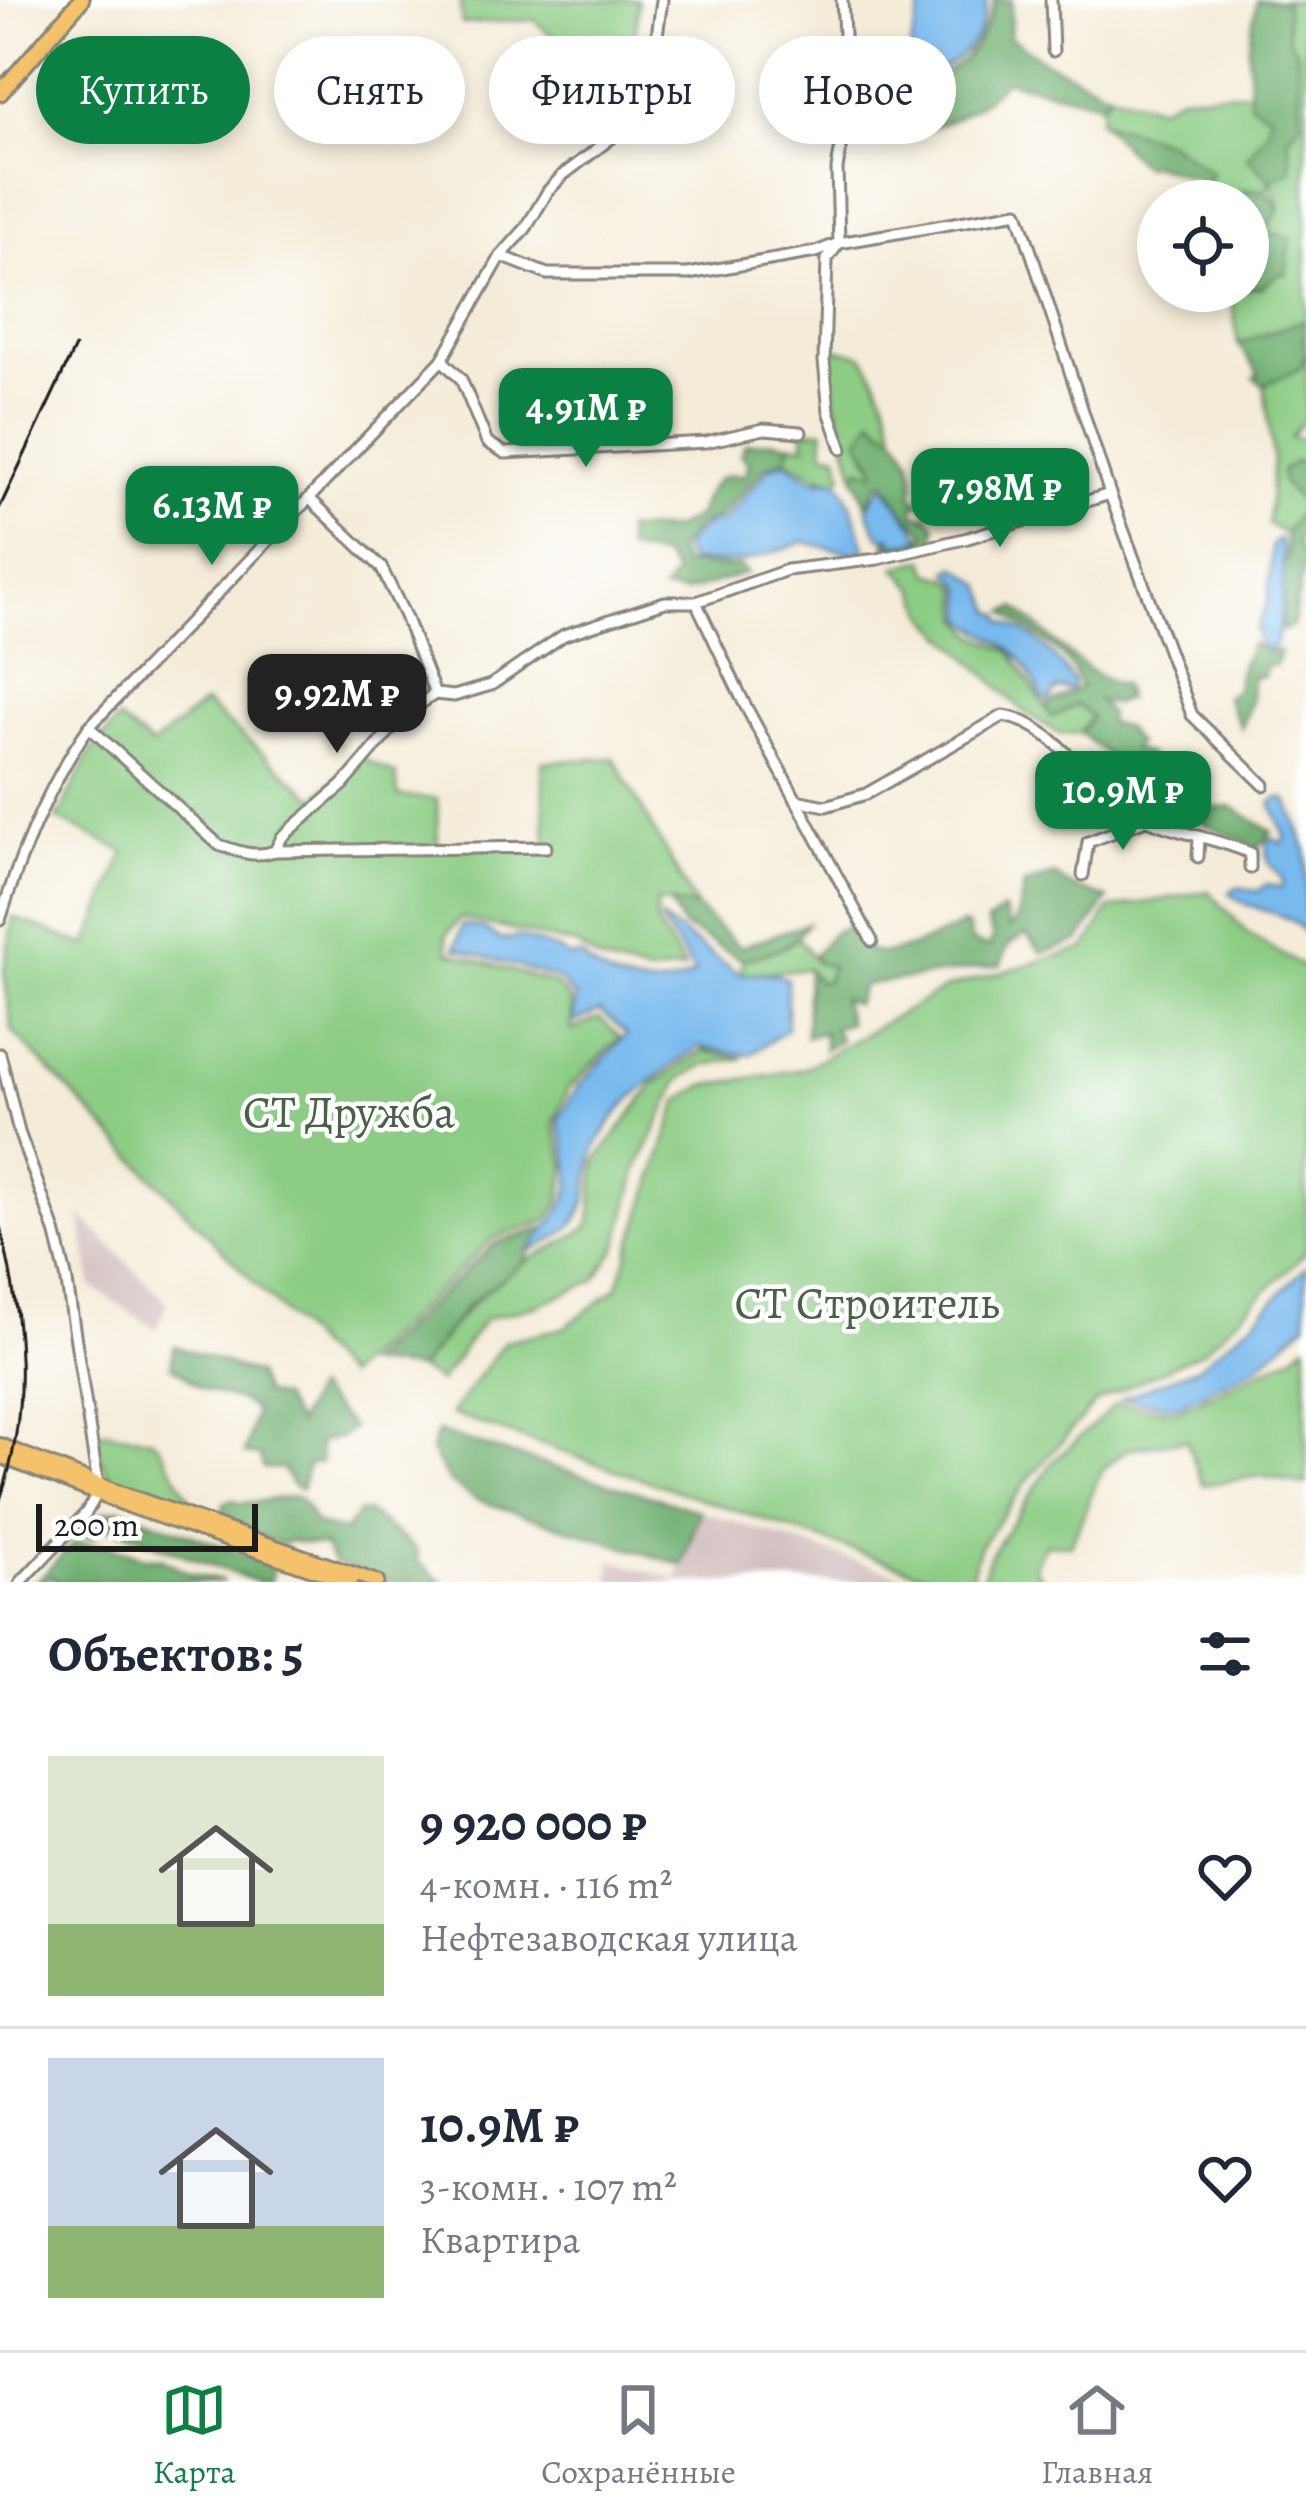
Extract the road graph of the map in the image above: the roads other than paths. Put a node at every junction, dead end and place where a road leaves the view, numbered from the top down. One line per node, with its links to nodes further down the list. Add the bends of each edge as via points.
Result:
1 (81, 0): 6 (highway)
2 (662, 0): 8 (street, via 642,109 563,175)
3 (842, 0): 7 (street, via 848,89 837,169)
4 (1051, 0): 5 (street)
5 (1053, 52)
6 (0, 93)
7 (839, 243): 8 (street, via 688,274 547,274); 11 (street, via 827,260 824,361); 12 (street, via 1018,212)
8 (502, 256): 9 (street)
9 (442, 360): 10 (street, via 461,379 487,442 505,453); 13 (street)
10 (801, 432)
11 (842, 449)
12 (1110, 494): 14 (street, via 968,538 787,570); 17 (street, via 1192,715)
13 (310, 500): 15 (street, via 381,567); 16 (street)
14 (696, 602): 15 (street, via 665,602 564,635 491,685); 18 (street)
15 (435, 694): 22 (street, via 403,715)
16 (89, 728): 22 (street, via 219,844 260,856); 26 (street, via 65,761)
17 (1264, 785)
18 (796, 800): 19 (street, via 826,806 866,794 1003,716 1026,719); 27 (street)
19 (1148, 819): 20 (street); 25 (street, via 1088,842)
20 (1199, 837): 23 (street); 24 (street, via 1250,853)
21 (546, 847): 22 (street)
22 (275, 851)
23 (1198, 857)
24 (1250, 868)
25 (1083, 875)
26 (0, 920)
27 (872, 941)
28 (0, 1054): 31 (street, via 66,1276)
29 (0, 1445): 31 (main road)
30 (0, 1456): 31 (main road)
31 (97, 1489): 32 (street, via 86,1513); 33 (main road); 34 (main road)
32 (22, 1582)
33 (350, 1582)
34 (376, 1582)

